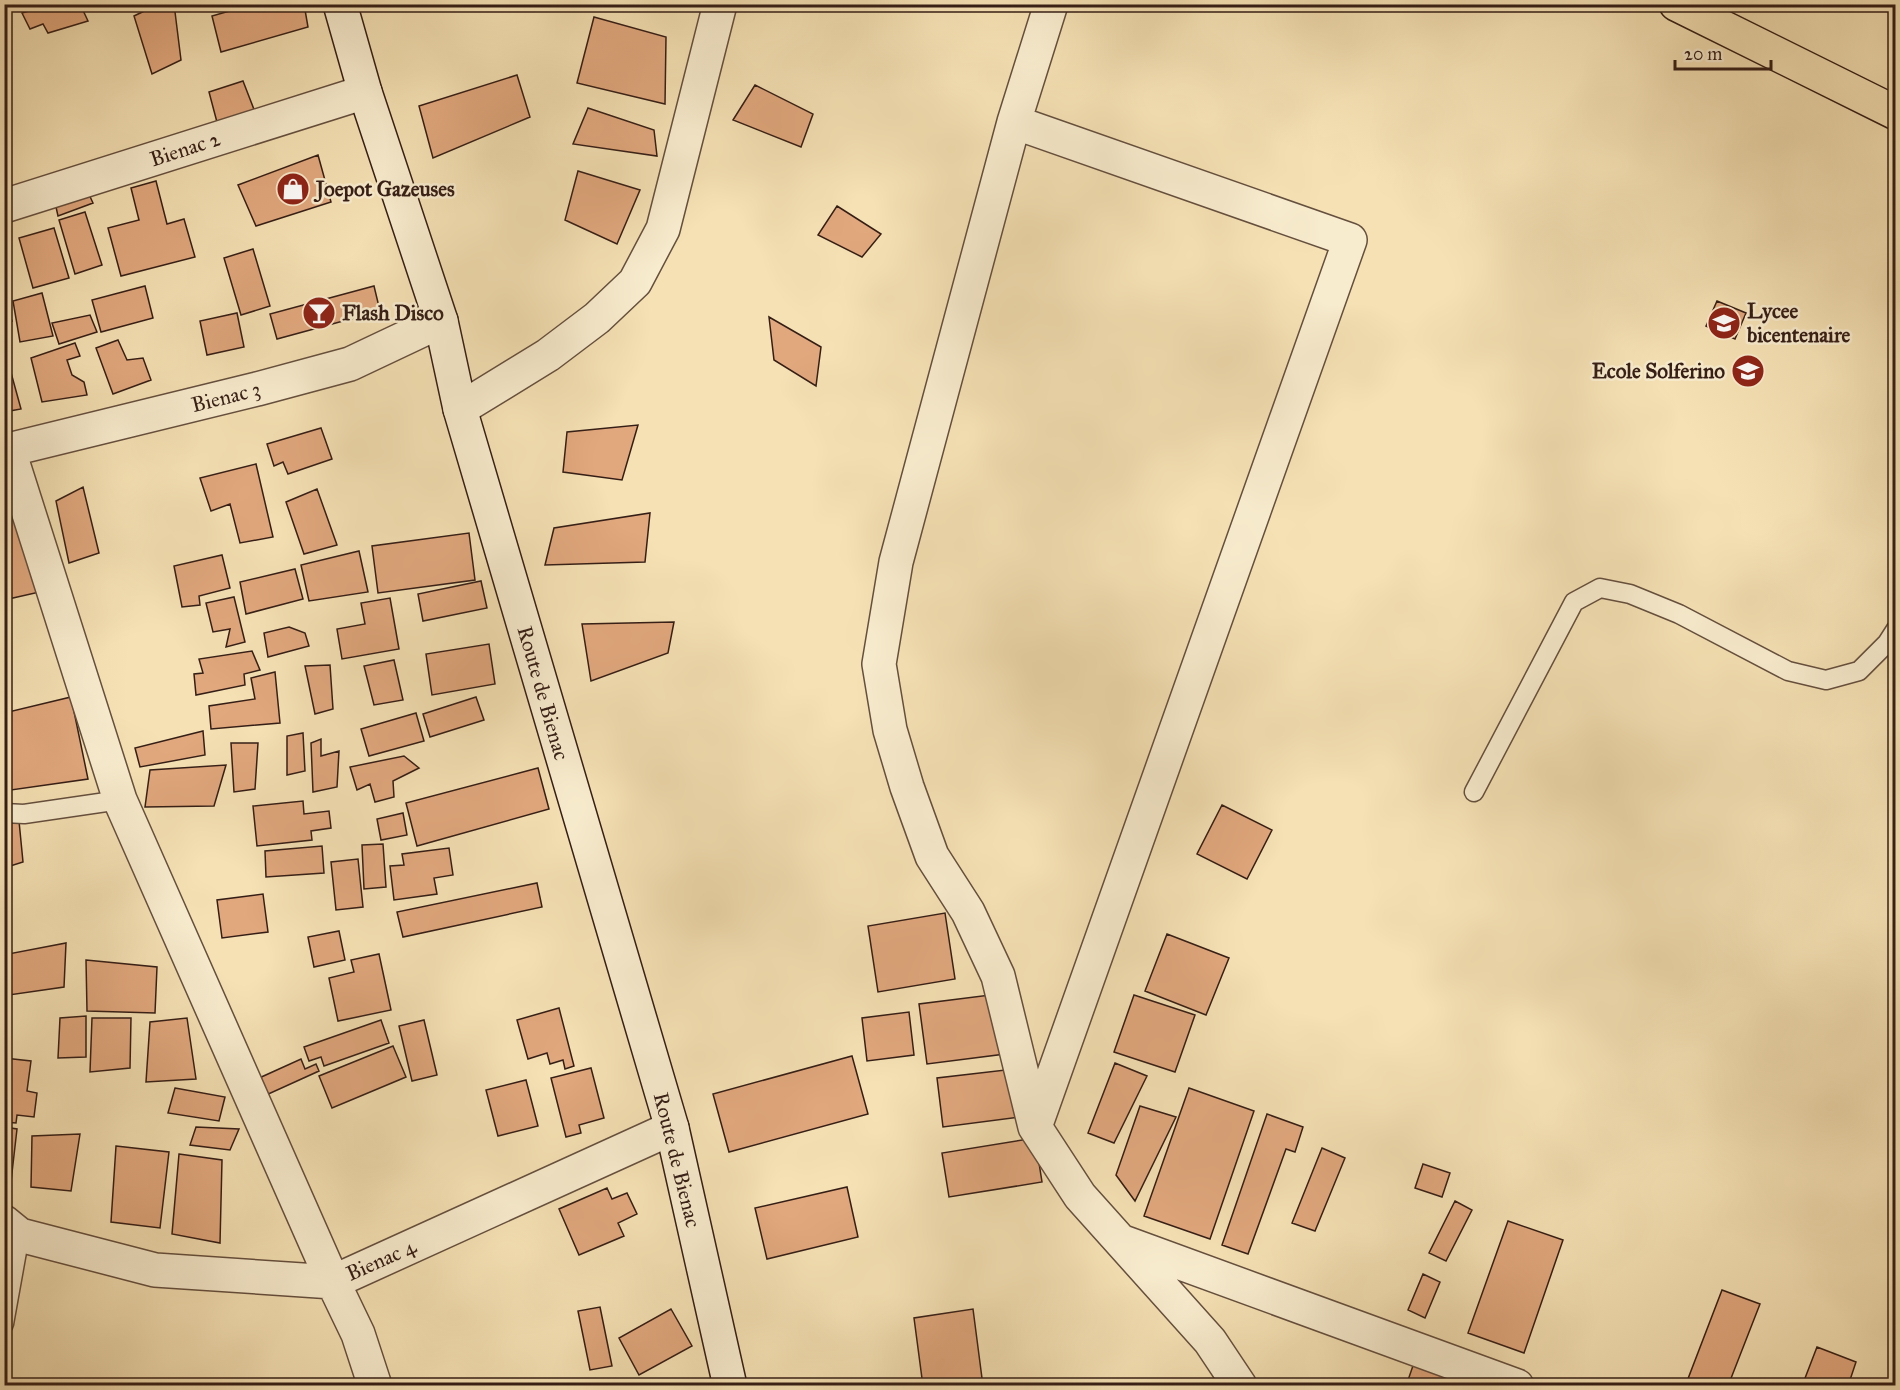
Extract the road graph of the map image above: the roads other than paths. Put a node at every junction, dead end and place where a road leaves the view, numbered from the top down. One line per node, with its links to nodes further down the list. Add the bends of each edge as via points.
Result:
1 (340, 4): 5 (street, Route de Bienac)
2 (720, 4): 10 (street, via 663,229 635,282 597,318 548,355)
3 (1051, 4): 7 (street)
4 (1676, 4): 6 (main road)
5 (365, 92): 8 (street, Bienac 2); 9 (street, Route de Bienac)
6 (1896, 113)
7 (1014, 122): 16 (street, via 896,562 879,664 890,730 932,856 968,912 998,976); 16 (street, via 1350,240)
8 (4, 206)
9 (441, 321): 10 (street, Route de Bienac); 11 (street, Bienac 3, via 350,364)
10 (460, 409): 17 (street, Route de Bienac)
11 (7, 451): 14 (street)
12 (1896, 629): 13 (lane, via 1859,671 1826,680 1788,671 1669,610 1630,594 1600,588 1574,602)
13 (1474, 792)
14 (120, 800): 15 (lane, via 24,814); 20 (street)
15 (4, 813)
16 (1035, 1127): 19 (street, via 1080,1196)
17 (672, 1128): 20 (street, Bienac 4); 23 (street, Route de Bienac)
18 (12, 1228): 20 (street, Bienac 4, via 155,1270); 21 (lane)
19 (1118, 1240): 24 (street, via 1210,1341); 25 (street)
20 (333, 1282): 22 (street, via 358,1334)
21 (4, 1324)
22 (375, 1386)
23 (730, 1386)
24 (1240, 1386)
25 (1517, 1386)

